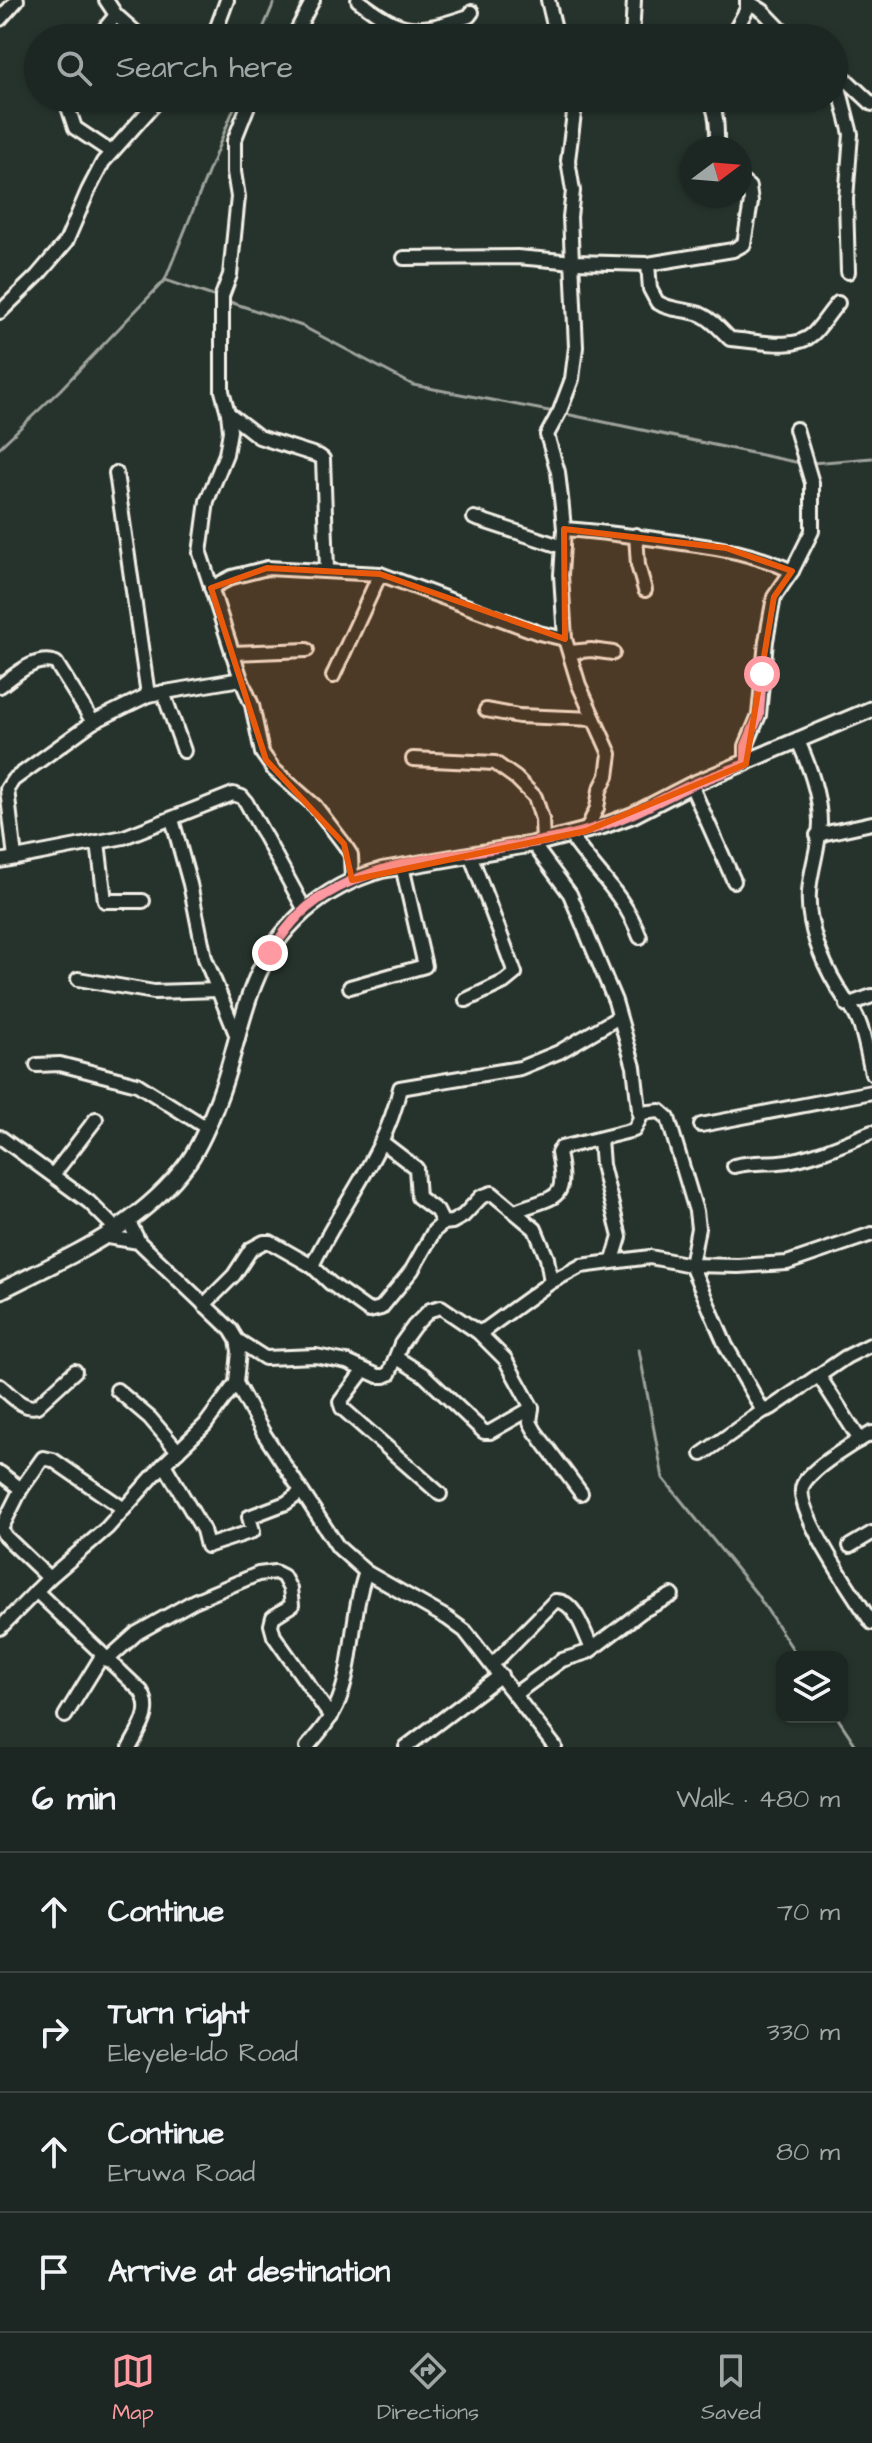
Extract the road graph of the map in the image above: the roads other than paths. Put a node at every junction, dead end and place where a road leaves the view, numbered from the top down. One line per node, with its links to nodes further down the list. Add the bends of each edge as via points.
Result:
1 (17, 0): 11 (street)
2 (106, 0): 10 (street)
3 (227, 0): 14 (street)
4 (313, 0): 15 (street)
5 (358, 0): 16 (street)
6 (548, 0): 18 (street)
7 (634, 0): 19 (street)
8 (747, 1): 20 (street); 21 (street)
9 (472, 12): 17 (street)
10 (116, 15): 12 (street); 13 (street)
11 (0, 19)
12 (109, 24)
13 (126, 24)
14 (218, 24)
15 (300, 24)
16 (394, 24)
17 (446, 24)
18 (554, 24)
19 (633, 24)
20 (739, 24)
21 (772, 24)
22 (848, 81): 23 (street)
23 (872, 104)
24 (70, 112): 31 (street, via 75,128)
25 (147, 112): 31 (street)
26 (245, 112): 39 (street, via 234,141 238,197 230,275 222,296 222,391)
27 (574, 112): 34 (street, via 568,160)
28 (714, 112): 30 (street)
29 (845, 112): 36 (street, via 851,134)
30 (717, 136)
31 (111, 152): 38 (street, via 66,242)
32 (750, 208): 35 (street, via 744,244)
33 (404, 258): 34 (street)
34 (574, 262): 35 (street); 43 (street, via 575,364 547,435 558,472)
35 (648, 264): 37 (street, via 657,302 702,315 730,339 800,342)
36 (848, 272)
37 (838, 303)
38 (0, 312)
39 (228, 413): 46 (street, via 259,437 323,459); 49 (street, via 226,454 207,501 200,553)
40 (796, 429): 47 (street, via 812,483 812,531)
41 (116, 473): 60 (street)
42 (474, 518): 45 (street)
43 (564, 529): 44 (street); 45 (street)
44 (636, 535): 47 (street, via 726,548); 50 (street)
45 (563, 547): 51 (street)
46 (327, 569): 48 (street); 49 (street, via 267,568)
47 (792, 571): 68 (street, via 774,597 759,715 746,746)
48 (380, 574): 51 (street); 56 (street)
49 (211, 588): 54 (street)
50 (645, 590)
51 (565, 639): 53 (street)
52 (307, 650): 54 (street)
53 (570, 652): 55 (street); 63 (street)
54 (232, 653): 57 (street)
55 (613, 653)
56 (333, 676)
57 (241, 679): 59 (street); 82 (street, via 266,760 315,806 351,855)
58 (0, 686): 64 (street, via 23,669 50,660)
59 (163, 692): 60 (street); 66 (street)
60 (148, 695): 64 (street)
61 (872, 709): 65 (main road)
62 (486, 710): 63 (street)
63 (594, 719): 72 (street, via 610,762)
64 (93, 722): 78 (street, via 9,784)
65 (798, 741): 68 (main road); 74 (street, via 815,783)
66 (184, 751)
67 (413, 759): 76 (street, via 495,763 535,797 542,819)
68 (746, 764): 69 (main road)
69 (691, 785): 72 (main road, via 633,815); 81 (street)
70 (172, 819): 75 (street); 84 (street, via 233,794 242,797); 88 (street, via 201,946)
71 (872, 823): 74 (street)
72 (586, 831): 73 (main road)
73 (570, 835): 76 (main road); 85 (street, via 624,902)
74 (817, 835): 91 (street, via 810,918 823,960)
75 (98, 842): 78 (street); 83 (street, via 105,901)
76 (538, 843): 77 (main road); 92 (street, via 570,894)
77 (470, 854): 80 (main road); 90 (street, via 515,973)
78 (15, 858): 79 (street)
79 (0, 861)
80 (402, 866): 82 (main road); 87 (street, via 425,966)
81 (734, 881)
82 (346, 883): 84 (main road)
83 (143, 901)
84 (305, 910): 93 (main road, via 270,953 254,984)
85 (640, 937)
86 (78, 979): 88 (street, via 154,992)
87 (350, 987)
88 (218, 990): 93 (street)
89 (872, 996): 91 (street)
90 (466, 1000)
91 (847, 1005): 95 (street, via 859,1024)
92 (619, 1017): 97 (street, via 634,1067); 104 (street, via 520,1068 400,1088)
93 (238, 1039): 100 (main road)
94 (37, 1065): 100 (street, via 60,1064 137,1084)
95 (872, 1073)
96 (872, 1092): 99 (street)
97 (639, 1113): 103 (street, via 634,1130); 114 (street, via 660,1111 668,1118 696,1211)
98 (96, 1119): 106 (street)
99 (701, 1125)
100 (207, 1128): 109 (main road, via 177,1176)
101 (872, 1132): 105 (street, via 779,1162)
102 (0, 1137): 106 (street)
103 (600, 1139): 107 (street, via 558,1150 560,1190); 113 (street, via 620,1237)
104 (382, 1142): 108 (street, via 416,1168 418,1197); 115 (street)
105 (734, 1166)
106 (53, 1175): 109 (street)
107 (515, 1211): 108 (street, via 492,1193 463,1216); 112 (street, via 535,1229)
108 (443, 1223): 115 (street, via 375,1312)
109 (118, 1230): 111 (street); 111 (street); 118 (main road)
110 (872, 1234): 114 (street, via 787,1263)
111 (139, 1242): 119 (street)
112 (547, 1258): 116 (street); 117 (street)
113 (613, 1260): 114 (street, via 650,1257); 116 (street)
114 (691, 1265): 131 (street, via 726,1346)
115 (312, 1266): 119 (street, via 264,1242 251,1249)
116 (574, 1269): 117 (street)
117 (551, 1282): 120 (street)
118 (0, 1291)
119 (204, 1305): 121 (street)
120 (478, 1332): 123 (street, via 436,1307 414,1326); 130 (street, via 505,1359)
121 (237, 1340): 124 (street, via 265,1358 316,1356); 127 (street)
122 (872, 1344): 126 (street)
123 (397, 1358): 124 (street, via 385,1376); 130 (street, via 424,1375 484,1432)
124 (364, 1370): 141 (street, via 343,1396 342,1408)
125 (75, 1371): 128 (street, via 37,1406 25,1406)
126 (819, 1376): 131 (street); 133 (street)
127 (236, 1383): 134 (street); 139 (street)
128 (0, 1386)
129 (117, 1390): 134 (street)
130 (532, 1408): 140 (street, via 535,1431)
131 (763, 1411): 135 (street)
132 (872, 1433): 133 (street)
133 (860, 1440): 149 (street, via 803,1483 801,1495 830,1560)
134 (178, 1451): 136 (street)
135 (702, 1454)
136 (164, 1464): 139 (street, via 207,1546 253,1531 249,1517); 142 (street)
137 (0, 1473): 138 (street)
138 (21, 1489): 142 (street, via 47,1458); 146 (street, via 2,1532)
139 (301, 1492): 145 (street, via 338,1547)
140 (581, 1493)
141 (440, 1494)
142 (124, 1509): 146 (street)
143 (872, 1533): 144 (street)
144 (850, 1546)
145 (366, 1572): 153 (street, via 447,1618 477,1643); 156 (street)
146 (49, 1578): 147 (street)
147 (36, 1591): 150 (street); 152 (street)
148 (672, 1595): 151 (street)
149 (872, 1623)
150 (1, 1624)
151 (592, 1649): 153 (street, via 561,1599); 154 (street, via 562,1660)
152 (104, 1658): 155 (street); 156 (street, via 194,1601 258,1574 280,1573 292,1605 273,1617 274,1636); 157 (street, via 147,1700 145,1720)
153 (497, 1670): 154 (street); 159 (street)
154 (515, 1694): 160 (street)
155 (65, 1716)
156 (331, 1717): 158 (street)
157 (130, 1747)
158 (307, 1747)
159 (406, 1747)
160 (555, 1747)

